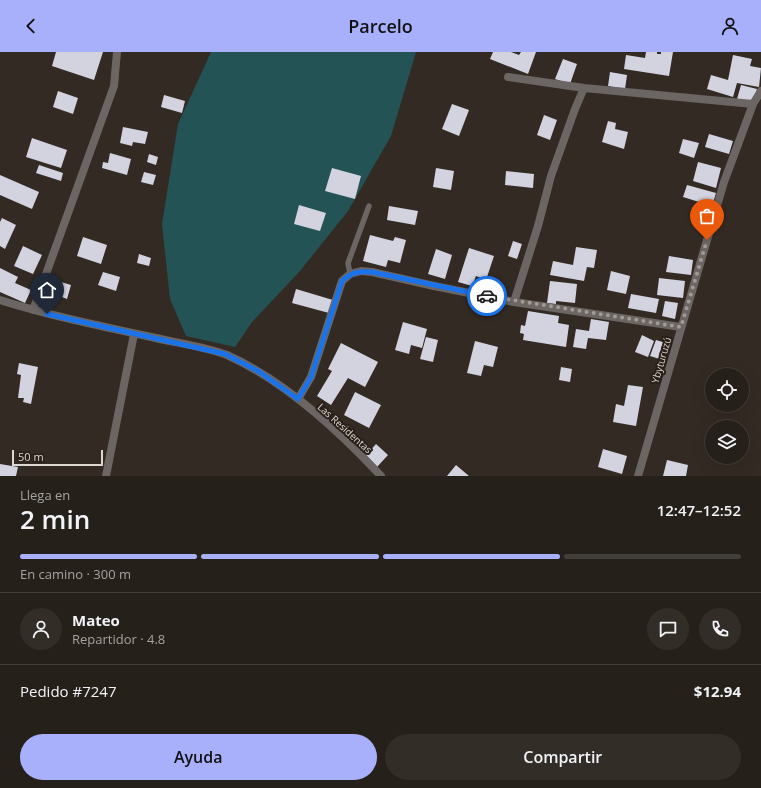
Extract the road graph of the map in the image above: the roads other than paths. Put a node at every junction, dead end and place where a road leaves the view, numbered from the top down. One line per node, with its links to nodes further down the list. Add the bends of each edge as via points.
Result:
1 (118, 52): 10 (street, via 114,86)
2 (508, 77): 3 (street)
3 (584, 88): 5 (street); 9 (street, via 551,176)
4 (761, 91): 5 (street, Ybyturuzú)
5 (753, 104): 11 (street, Ybyturuzú, via 724,182)
6 (369, 206): 7 (lane, via 348,263)
7 (350, 274): 9 (street, via 372,272); 13 (street, via 342,281 311,377)
8 (0, 300): 10 (street, Las Residentas)
9 (514, 302): 11 (street)
10 (33, 310): 12 (street, Las Residentas)
11 (681, 327): 16 (street, Ybyturuzú)
12 (134, 334): 13 (street, Las Residentas, via 225,354 258,371); 14 (street)
13 (298, 399): 15 (street, Las Residentas, via 359,452)
14 (106, 476)
15 (380, 476)
16 (638, 476)

